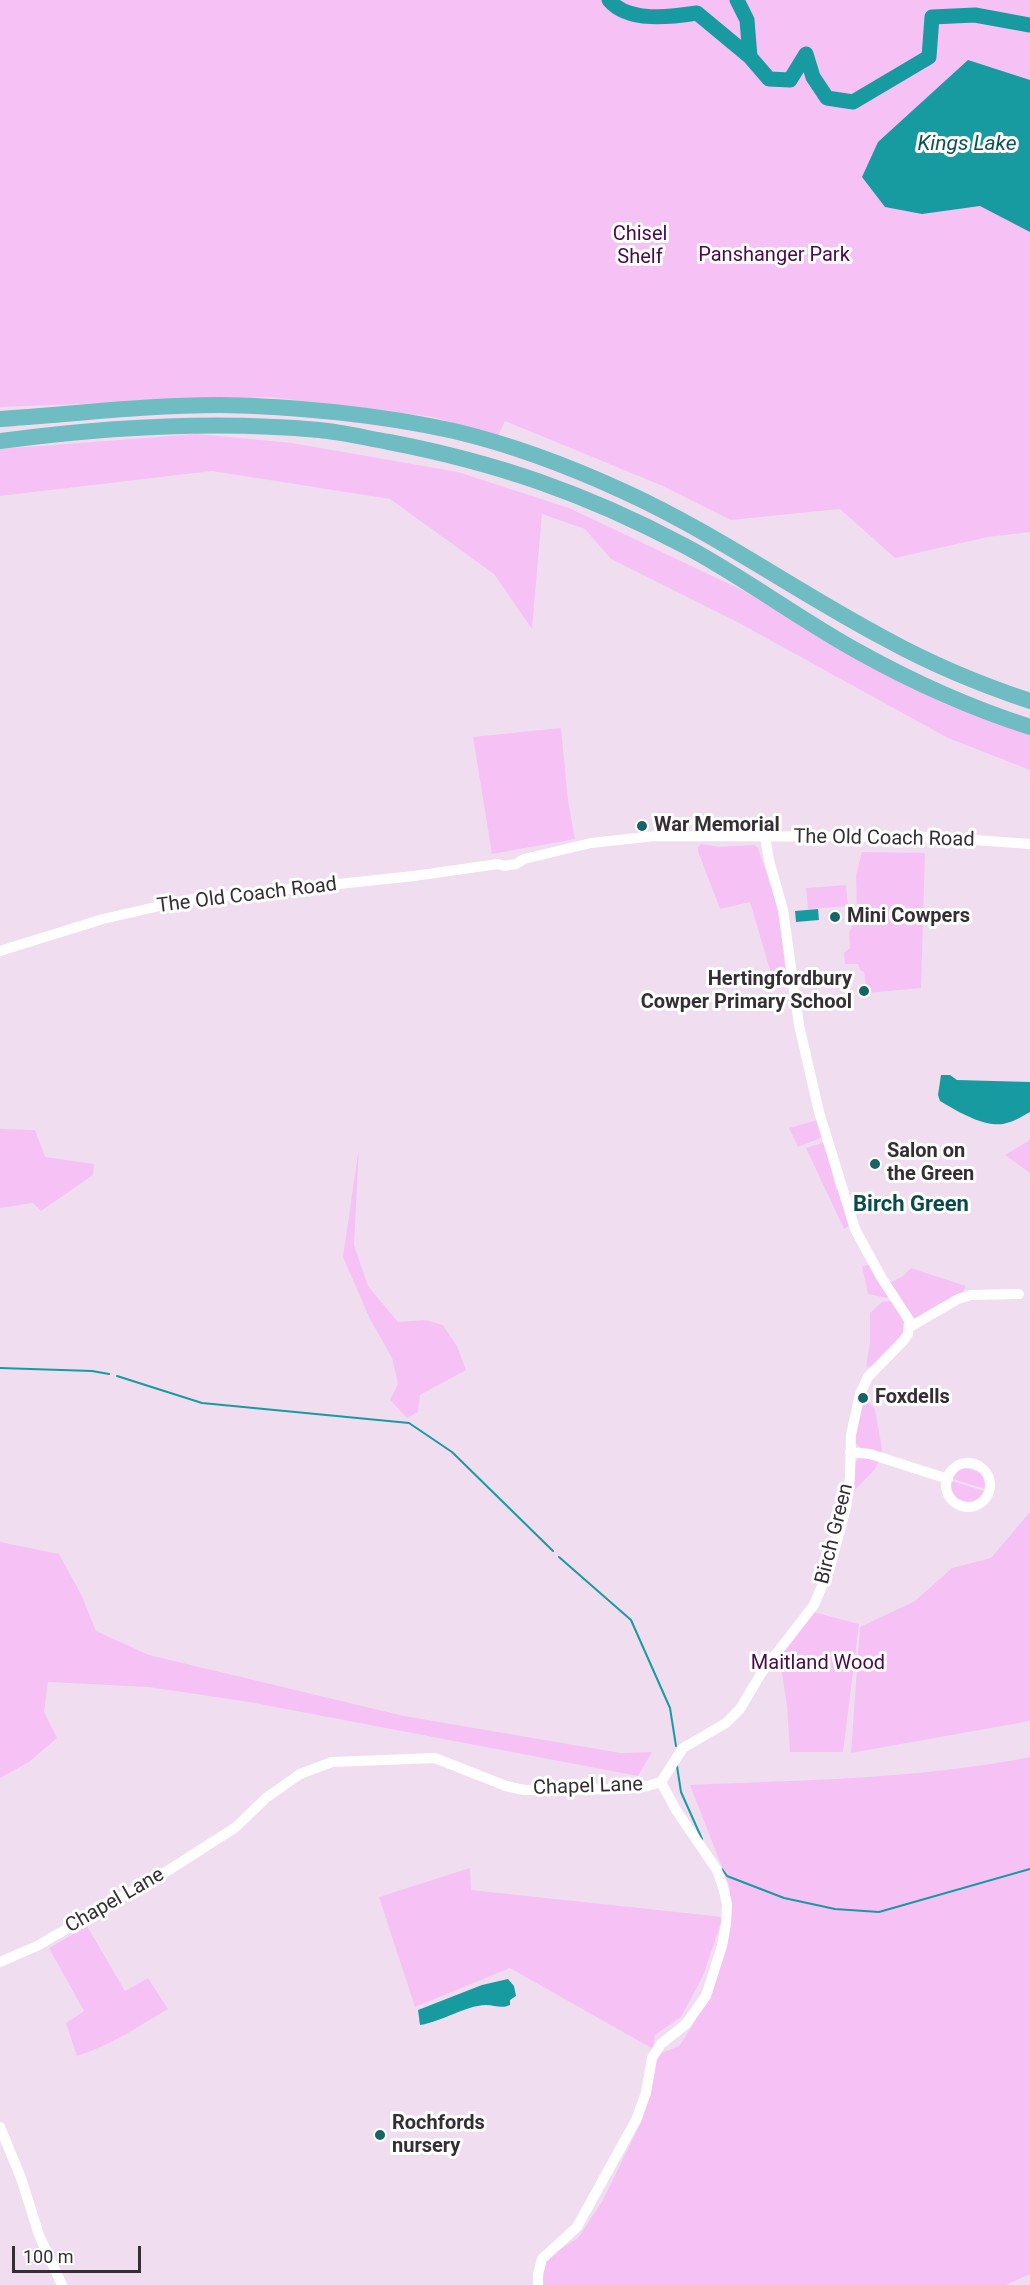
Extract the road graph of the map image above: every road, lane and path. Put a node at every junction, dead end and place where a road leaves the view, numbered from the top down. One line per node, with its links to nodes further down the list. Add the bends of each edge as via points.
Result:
1 (0, 419): 3 (highway, via 219,405 350,415 455,431 567,468 625,492 883,638 963,677)
2 (0, 441): 4 (highway, via 192,425 259,425 323,430 486,464 551,484 634,520 697,553 858,652 965,704)
3 (1030, 701)
4 (1030, 727)
5 (765, 837): 6 (street, The Old Coach Road, via 934,837); 7 (street, The Old Coach Road, via 631,837 498,864 186,900 103,919); 9 (street, via 783,910 801,1035 819,1112 855,1229)
6 (1030, 844)
7 (0, 951)
8 (1019, 1294): 9 (street, via 958,1299)
9 (910, 1327): 10 (street, Birch Green, via 904,1340 868,1377 856,1408)
10 (850, 1452): 11 (street, via 870,1454); 12 (street, Birch Green, via 846,1508 830,1567 814,1605 762,1672 740,1709 726,1723 683,1748)
11 (948, 1479): 11 (street, via 956,1466 966,1464 983,1469 990,1483 982,1502 974,1507 950,1498 946,1490)
12 (661, 1782): 13 (street, Chapel Lane, via 624,1789 525,1790 435,1758 332,1762 300,1774 230,1831 169,1870 37,1946); 16 (street, Chapel Lane, via 675,1810 717,1870 727,1904 722,1946 706,1996 686,2024 660,2044 652,2058 636,2120 577,2227 542,2259)
13 (0, 1962)
14 (0, 2127): 15 (street, via 39,2235)
15 (62, 2285)
16 (538, 2285)

